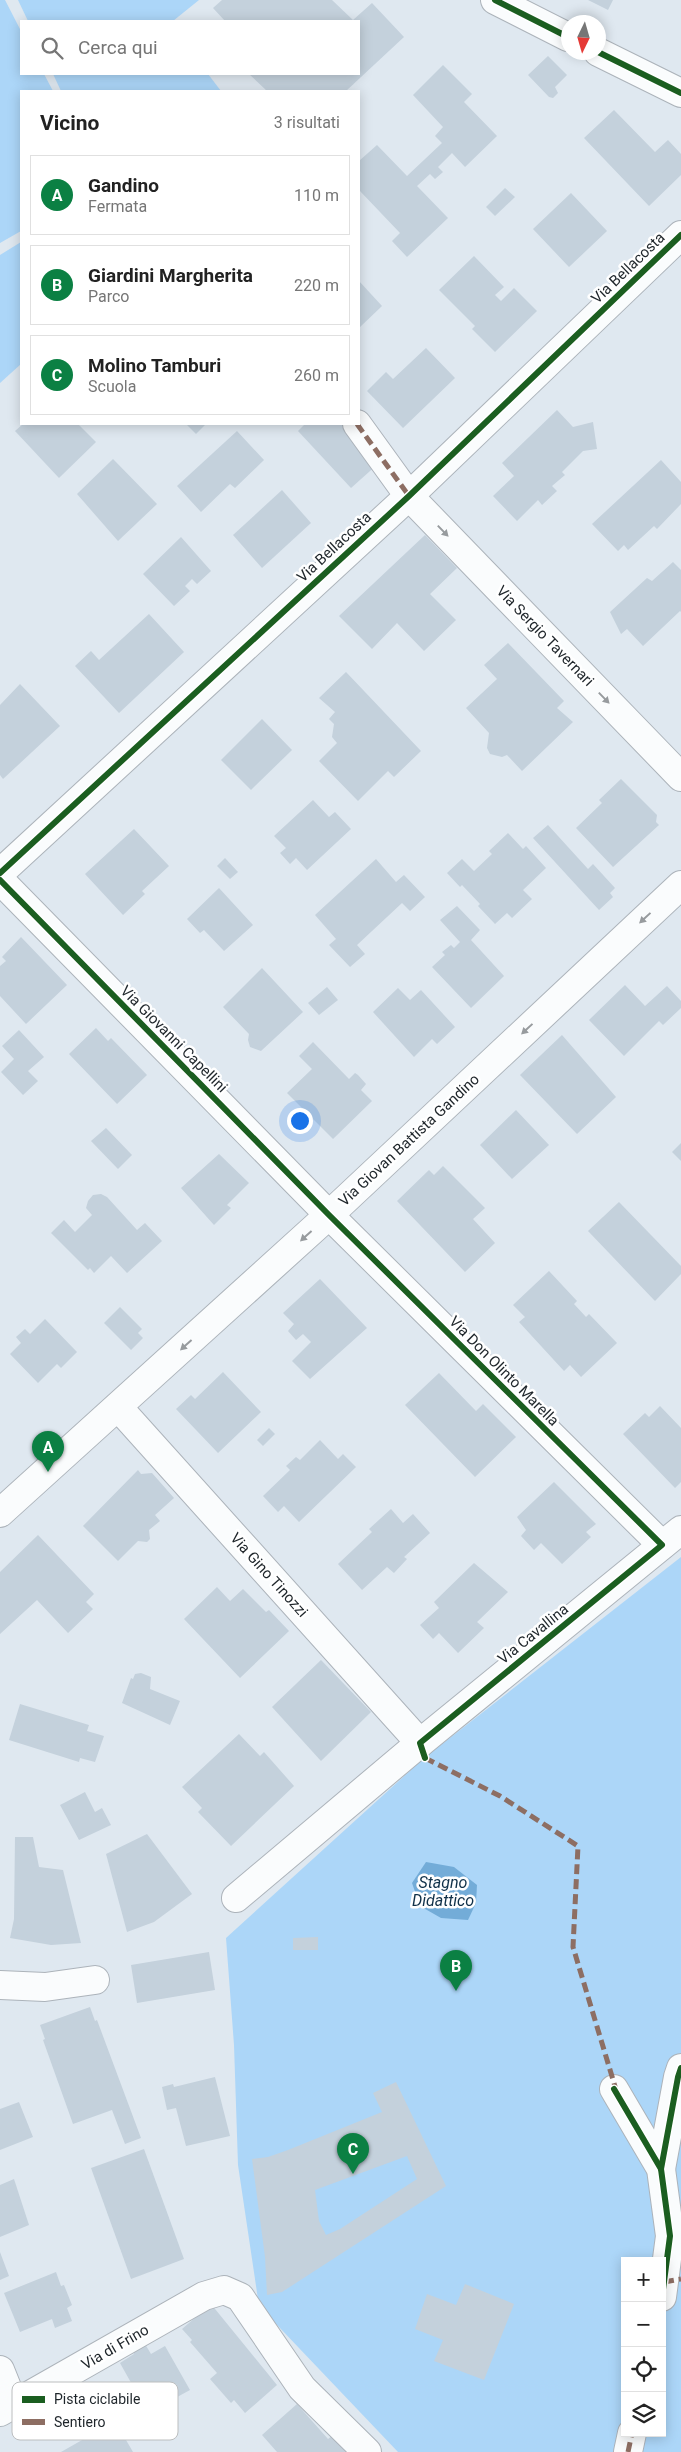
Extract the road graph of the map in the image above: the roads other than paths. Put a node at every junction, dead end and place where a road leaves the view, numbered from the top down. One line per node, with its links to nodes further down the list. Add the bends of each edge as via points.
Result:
1 (495, 0): 2 (street)
2 (561, 33)
3 (606, 56): 4 (street)
4 (681, 93)
5 (681, 235): 7 (street, Via Bellacosta)
6 (358, 425): 7 (street)
7 (409, 496): 8 (street, Via Sergio Tavernari, one-way to 8); 9 (street, Via Bellacosta)
8 (681, 777)
9 (0, 873)
10 (0, 880): 12 (street, Via Giovanni Capellini)
11 (681, 885): 12 (street, Via Giovan Battista Gandino, one-way to 12)
12 (330, 1215): 13 (street, Via Giovan Battista Gandino, one-way to 13); 15 (street, Via Don Olinto Marella)
13 (118, 1407): 14 (street, Via Giovan Battista Gandino); 16 (street, Via Gino Tinozzi)
14 (0, 1513)
15 (671, 1538): 16 (street, Via Cavallina)
16 (420, 1743): 17 (street, Via Cavallina)
17 (236, 1898)
18 (95, 1980): 19 (street, via 45,1987)
19 (0, 1985)
20 (681, 2068): 22 (street)
21 (614, 2089): 22 (street)
22 (661, 2169): 23 (street, via 670,2236)
23 (669, 2286)
24 (0, 2370): 26 (street)
25 (53, 2382): 28 (street, Via di Frino, via 204,2296 224,2290 240,2297 302,2388)
26 (7, 2408)
27 (631, 2437): 29 (street)
28 (367, 2452)
29 (628, 2452)

